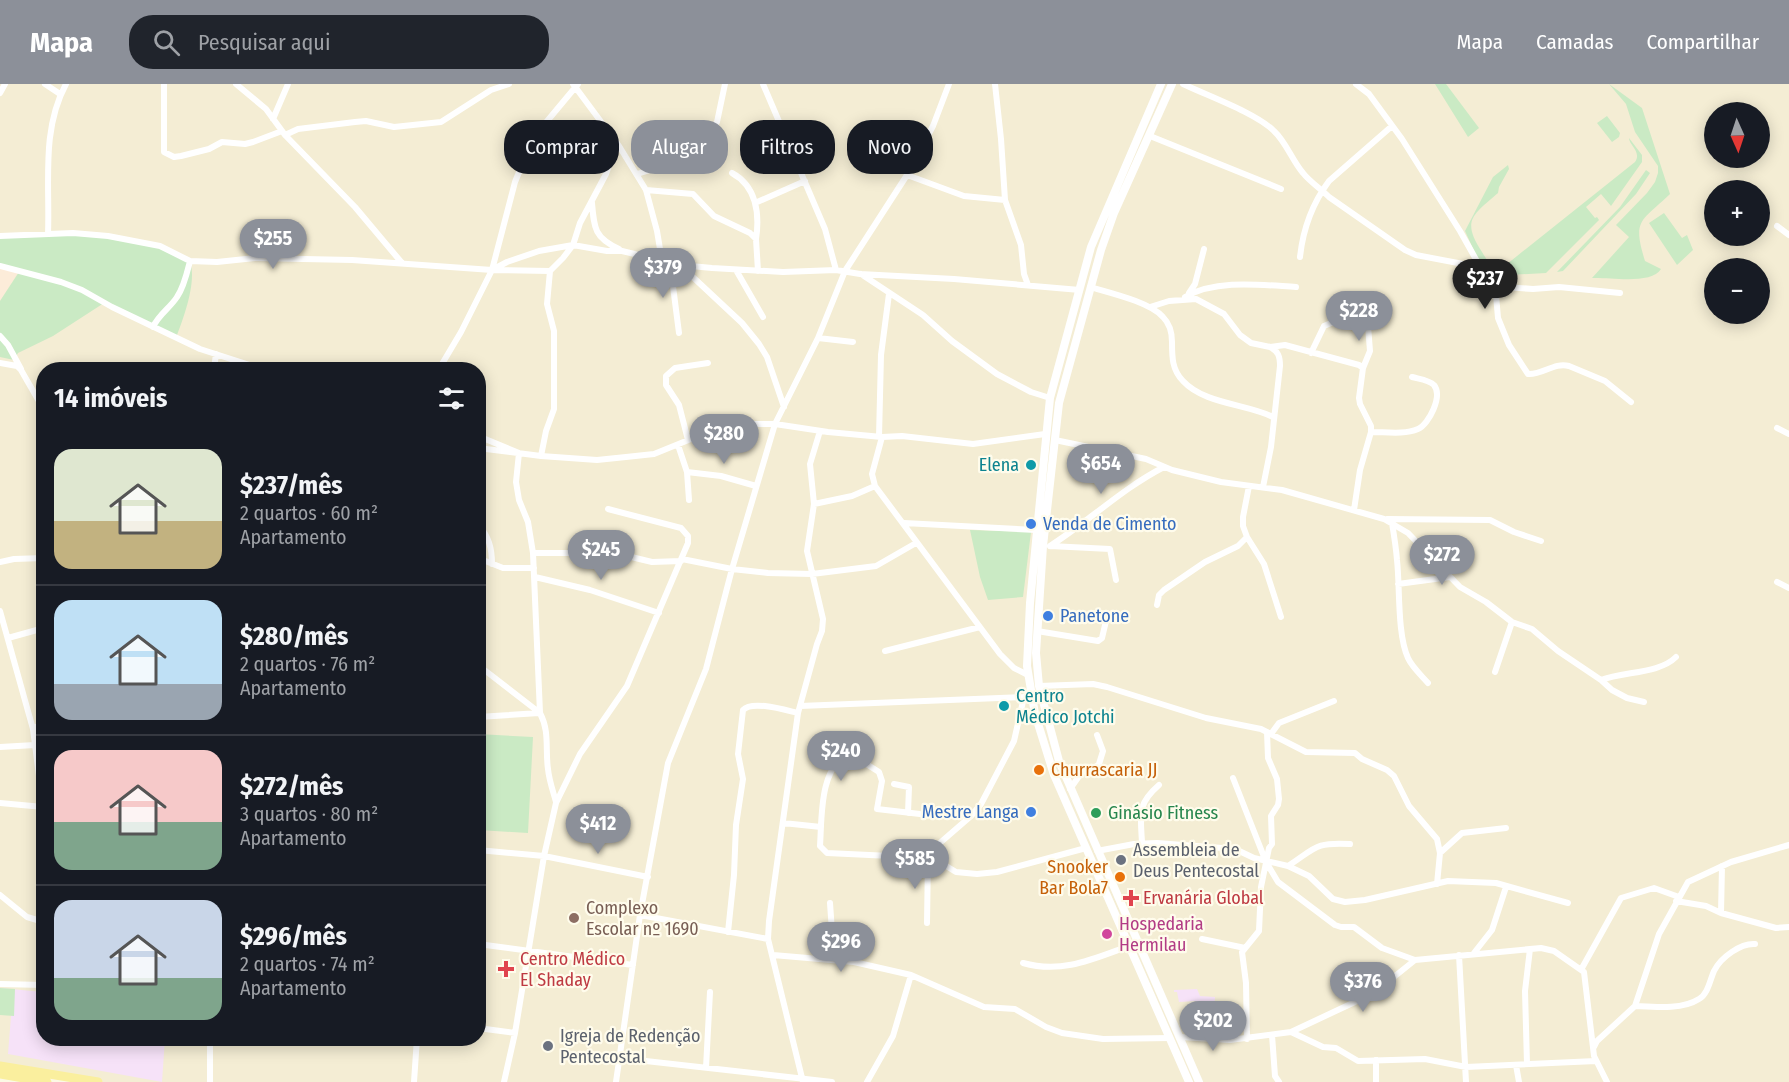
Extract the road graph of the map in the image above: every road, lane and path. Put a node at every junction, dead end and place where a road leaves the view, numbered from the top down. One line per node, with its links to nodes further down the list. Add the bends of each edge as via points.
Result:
1 (5, 84): 17 (street)
2 (45, 84): 18 (street)
3 (66, 84): 18 (street)
4 (164, 84): 23 (street, via 167,155 181,156 222,142 245,144)
5 (236, 84): 19 (street)
6 (288, 84): 19 (street)
7 (509, 84): 23 (street, via 491,90 441,122 394,127 366,121)
8 (725, 84): 21 (street)
9 (763, 84): 31 (street)
10 (949, 84): 30 (street, via 933,126)
11 (995, 84): 35 (street)
12 (1161, 84): 65 (street, via 1102,219)
13 (1172, 84): 24 (street)
14 (1184, 84): 33 (street, via 1262,121 1275,132 1303,173)
15 (1356, 84): 22 (street, via 1369,94)
16 (575, 85): 20 (street); 54 (street, via 533,138 515,182)
17 (0, 93)
18 (60, 94): 39 (street, via 48,155)
19 (273, 119): 23 (street)
20 (600, 120)
21 (717, 120)
22 (1392, 126): 33 (street); 53 (street)
23 (283, 133): 49 (street)
24 (1149, 136): 32 (street); 63 (street, via 1114,213)
25 (619, 146): 26 (street)
26 (631, 165)
27 (732, 173): 37 (street, via 746,183)
28 (606, 174): 36 (street)
29 (637, 174): 34 (street)
30 (907, 175): 35 (street, via 974,199); 59 (street)
31 (805, 181): 37 (street); 56 (street, via 825,229)
32 (1281, 189)
33 (1323, 189): 46 (street, via 1305,226); 53 (street, via 1329,198 1405,250)
34 (646, 190): 42 (street, via 693,194 714,216); 48 (street)
35 (1005, 200): 61 (street, via 1021,245)
36 (592, 203): 43 (street, via 584,213); 45 (street, via 593,222 603,242)
37 (755, 203): 42 (street)
38 (1777, 226): 40 (street)
39 (48, 234): 41 (street); 47 (street, via 108,236 160,246)
40 (1789, 235)
41 (0, 236)
42 (756, 238): 58 (street)
43 (573, 245): 45 (street); 54 (street, via 539,252); 57 (street)
44 (1204, 249): 68 (street, via 1195,284)
45 (622, 251): 48 (street)
46 (1300, 257)
47 (190, 261): 49 (street, via 255,258); 72 (street, via 177,297)
48 (662, 261): 50 (street)
49 (402, 263): 54 (street)
50 (670, 263): 51 (street); 73 (street)
51 (680, 265): 55 (street); 91 (street, via 759,344)
52 (0, 266): 72 (street, via 82,290)
53 (1479, 267): 62 (street)
54 (492, 270): 57 (street); 82 (street)
55 (736, 270): 58 (street); 71 (street)
56 (836, 270): 58 (street); 59 (street)
57 (550, 271): 106 (street, via 547,304 554,331 554,409)
58 (758, 271)
59 (845, 271): 60 (street); 75 (street)
60 (860, 274): 61 (street); 67 (street)
61 (1028, 285): 65 (street)
62 (1490, 286): 66 (street, via 1559,286); 90 (street, via 1509,345 1528,374 1563,364 1605,381)
63 (1090, 287): 70 (street); 102 (street, via 1059,403)
64 (1296, 287): 68 (street, via 1220,286)
65 (1080, 290): 89 (street)
66 (1620, 293)
67 (889, 294): 89 (street, via 923,315 997,374); 99 (street, via 881,355)
68 (1188, 294): 69 (street)
69 (1181, 298): 70 (street); 77 (street, via 1207,304 1229,318 1245,340)
70 (1150, 308): 92 (street, via 1169,325 1173,363 1182,381 1201,393)
71 (763, 317)
72 (153, 327): 79 (street)
73 (679, 333)
74 (0, 336): 86 (street)
75 (818, 338): 76 (street); 91 (street)
76 (853, 342)
77 (1270, 347): 78 (street, via 1285,345); 92 (street, via 1276,350 1280,361)
78 (1311, 353): 85 (street); 85 (street, via 1324,326 1363,309 1371,340)
79 (216, 354): 80 (street); 81 (street)
80 (215, 362)
81 (241, 362)
82 (443, 362)
83 (0, 363): 86 (street)
84 (708, 363): 101 (street, via 675,368 666,376)
85 (1363, 369): 96 (street, via 1360,404)
86 (21, 370): 88 (street)
87 (1413, 376): 96 (street, via 1436,388 1432,415 1426,424 1404,432)
88 (36, 396)
89 (1050, 398): 97 (street)
90 (1631, 402)
91 (784, 407): 93 (street)
92 (1273, 417): 112 (street)
93 (775, 424): 95 (street); 101 (street, via 713,430); 109 (street)
94 (1777, 428): 98 (street)
95 (820, 431): 99 (street); 114 (street, via 810,464)
96 (1371, 432): 116 (street)
97 (1045, 434): 99 (street, via 973,444); 120 (street)
98 (1789, 434)
99 (880, 437): 110 (street, via 872,474)
100 (486, 439): 105 (street)
101 (688, 440): 103 (street)
102 (1055, 440): 107 (street, via 1146,459); 126 (street)
103 (678, 445): 106 (street, via 626,458); 108 (street)
104 (486, 449): 105 (street)
105 (519, 453): 106 (street); 127 (street, via 516,482)
106 (541, 456)
107 (1164, 467): 111 (street); 126 (street)
108 (687, 472): 109 (street); 113 (street)
109 (756, 486): 135 (street)
110 (875, 486): 114 (street); 118 (street)
111 (1249, 486): 112 (street); 122 (street, via 1243,517)
112 (1263, 487): 116 (street)
113 (688, 500)
114 (814, 504): 136 (street, via 807,543)
115 (608, 509): 130 (street, via 681,528 688,536)
116 (1354, 510): 117 (street)
117 (1384, 519): 119 (street); 123 (street, via 1490,520)
118 (904, 523): 120 (street); 124 (street)
119 (1392, 523): 125 (street); 141 (street)
120 (1036, 530): 157 (street)
121 (486, 534): 133 (street)
122 (1247, 537): 143 (street, via 1164,590); 146 (street, via 1264,564)
123 (1541, 541)
124 (916, 543): 136 (street, via 876,567); 149 (street)
125 (1418, 544): 128 (street); 138 (street)
126 (1047, 546): 139 (street, via 1110,549); 151 (street)
127 (533, 553): 130 (street, via 623,555 652,562); 134 (street)
128 (1467, 554)
129 (36, 558): 132 (street)
130 (681, 560): 135 (street); 145 (street)
131 (486, 561): 133 (street)
132 (0, 562)
133 (492, 564): 134 (street, via 502,568)
134 (534, 568): 137 (street)
135 (732, 569): 136 (street); 198 (street, via 706,669 668,763)
136 (812, 574): 164 (street, via 823,619 822,631)
137 (535, 577): 145 (street); 165 (street)
138 (1450, 577): 141 (street); 148 (street)
139 (1116, 580)
140 (1777, 582): 142 (street)
141 (1398, 584): 159 (street, via 1407,656)
142 (1789, 588)
143 (1157, 605)
144 (0, 611): 152 (street)
145 (659, 613): 178 (street, via 627,686 580,754)
146 (1281, 617)
147 (1106, 621): 151 (street, via 1098,641)
148 (1512, 622): 156 (street); 158 (street, via 1532,628)
149 (980, 627): 153 (street); 157 (street, via 1000,654)
150 (36, 630): 152 (street)
151 (1037, 631): 160 (street)
152 (8, 638): 168 (street)
153 (885, 651)
154 (1676, 657): 158 (street, via 1647,670)
155 (486, 671): 165 (street)
156 (1495, 672)
157 (1028, 675): 161 (street)
158 (1601, 680): 163 (street, via 1611,690)
159 (1428, 683)
160 (1039, 686): 169 (street, via 1107,687); 177 (street, via 1053,744)
161 (1028, 697): 164 (street); 182 (street, via 1014,741); 189 (street)
162 (1334, 701): 169 (street, via 1279,723)
163 (1644, 702)
164 (799, 709): 183 (street); 210 (street, via 754,705 743,710 738,754 742,779)
165 (540, 713): 166 (street); 178 (street, via 548,736 548,770)
166 (486, 716)
167 (36, 727): 168 (street)
168 (33, 729): 171 (street)
169 (1269, 733): 192 (street, via 1306,752 1355,753 1391,773 1409,806 1437,839); 195 (street, via 1268,758 1280,799 1271,816 1272,844)
170 (1097, 735): 177 (street, via 1103,751 1100,764 1082,772)
171 (35, 745): 172 (street); 173 (street)
172 (0, 747)
173 (36, 753)
174 (1233, 778): 195 (street)
175 (894, 784): 181 (street, via 909,787)
176 (1159, 784): 186 (street, via 1143,803)
177 (1070, 789): 191 (street)
178 (556, 802): 193 (street)
179 (0, 803): 180 (street)
180 (36, 806)
181 (908, 813): 182 (street); 184 (street, via 876,810 882,777 849,753 838,760 830,776)
182 (971, 816): 194 (street)
183 (783, 823): 184 (street); 211 (street)
184 (821, 827): 194 (street, via 820,846 828,853)
185 (1506, 828): 192 (street, via 1462,833)
186 (1142, 844): 191 (street); 195 (street, via 1235,849)
187 (1350, 844): 196 (street, via 1315,846)
188 (1789, 844): 197 (street)
189 (1086, 848): 194 (street, via 977,874 956,872); 215 (street)
190 (486, 851): 193 (street)
191 (1097, 851): 236 (street)
192 (1440, 853): 199 (street)
193 (544, 856): 198 (street); 218 (street)
194 (928, 858): 208 (street)
195 (1266, 862): 196 (street); 216 (street, via 1259,931); 223 (street, via 1282,886 1335,925 1354,927 1382,948)
196 (1288, 866): 199 (street, via 1309,876 1340,901 1365,900)
197 (1722, 866): 202 (street, via 1689,882); 205 (street)
198 (648, 877): 206 (street)
199 (1437, 884): 200 (street, via 1459,881)
200 (1506, 887): 204 (street); 219 (street, via 1491,930)
201 (0, 895): 207 (street, via 27,918)
202 (1677, 899): 205 (street); 226 (street, via 1654,888 1621,898); 231 (street, via 1659,934)
203 (830, 903): 222 (street)
204 (1568, 903)
205 (1721, 913): 209 (street, via 1776,928)
206 (640, 915): 210 (street); 225 (street)
207 (36, 920)
208 (927, 923)
209 (1789, 927)
210 (728, 932): 211 (street)
211 (768, 939): 220 (street)
212 (1202, 939): 216 (street)
213 (1755, 944): 231 (street, via 1742,945 1716,968 1700,999 1689,1004)
214 (486, 945): 218 (street)
215 (1129, 946): 224 (street, via 1063,968); 237 (street)
216 (1245, 948): 238 (street, via 1242,953)
217 (1530, 949): 219 (street); 226 (street, via 1548,949); 245 (street, via 1525,991)
218 (529, 950): 225 (street); 234 (street)
219 (1474, 953): 221 (street)
220 (773, 955): 222 (street); 251 (street)
221 (1459, 955): 223 (street); 248 (street)
222 (834, 960): 227 (street)
223 (1415, 960): 233 (street, via 1374,993)
224 (1023, 963)
225 (633, 965): 242 (street)
226 (1582, 968): 241 (street)
227 (911, 975): 237 (street, via 984,1007 1015,1009 1062,1033 1092,1038); 259 (street, via 893,1036)
228 (0, 984): 229 (street)
229 (36, 985)
230 (710, 992): 249 (street)
231 (1635, 1006): 241 (street)
232 (486, 1029): 234 (street)
233 (1291, 1032): 235 (street); 243 (street, via 1323,1047 1336,1048 1355,1060)
234 (515, 1033): 256 (street)
235 (1272, 1035): 238 (street); 262 (street, via 1275,1076)
236 (1180, 1037): 238 (street); 261 (street)
237 (1170, 1038): 260 (street)
238 (1247, 1039)
239 (210, 1046): 254 (street)
240 (416, 1046): 255 (street)
241 (1594, 1047): 244 (street)
242 (619, 1058): 249 (street); 257 (street)
243 (1376, 1060): 248 (street, via 1425,1059); 263 (street)
244 (1596, 1061): 245 (street); 266 (street)
245 (1527, 1064): 246 (street)
246 (1516, 1065): 248 (street); 265 (street)
247 (0, 1066): 253 (main road)
248 (1466, 1067): 264 (street)
249 (706, 1068): 251 (street)
250 (0, 1074): 252 (main road)
251 (803, 1080): 258 (street)
252 (47, 1082)
253 (98, 1082)
254 (210, 1082)
255 (414, 1082)
256 (504, 1082)
257 (616, 1082)
258 (831, 1082)
259 (867, 1082)
260 (1189, 1082)
261 (1200, 1082)
262 (1279, 1082)
263 (1376, 1082)
264 (1466, 1082)
265 (1519, 1082)
266 (1607, 1082)

